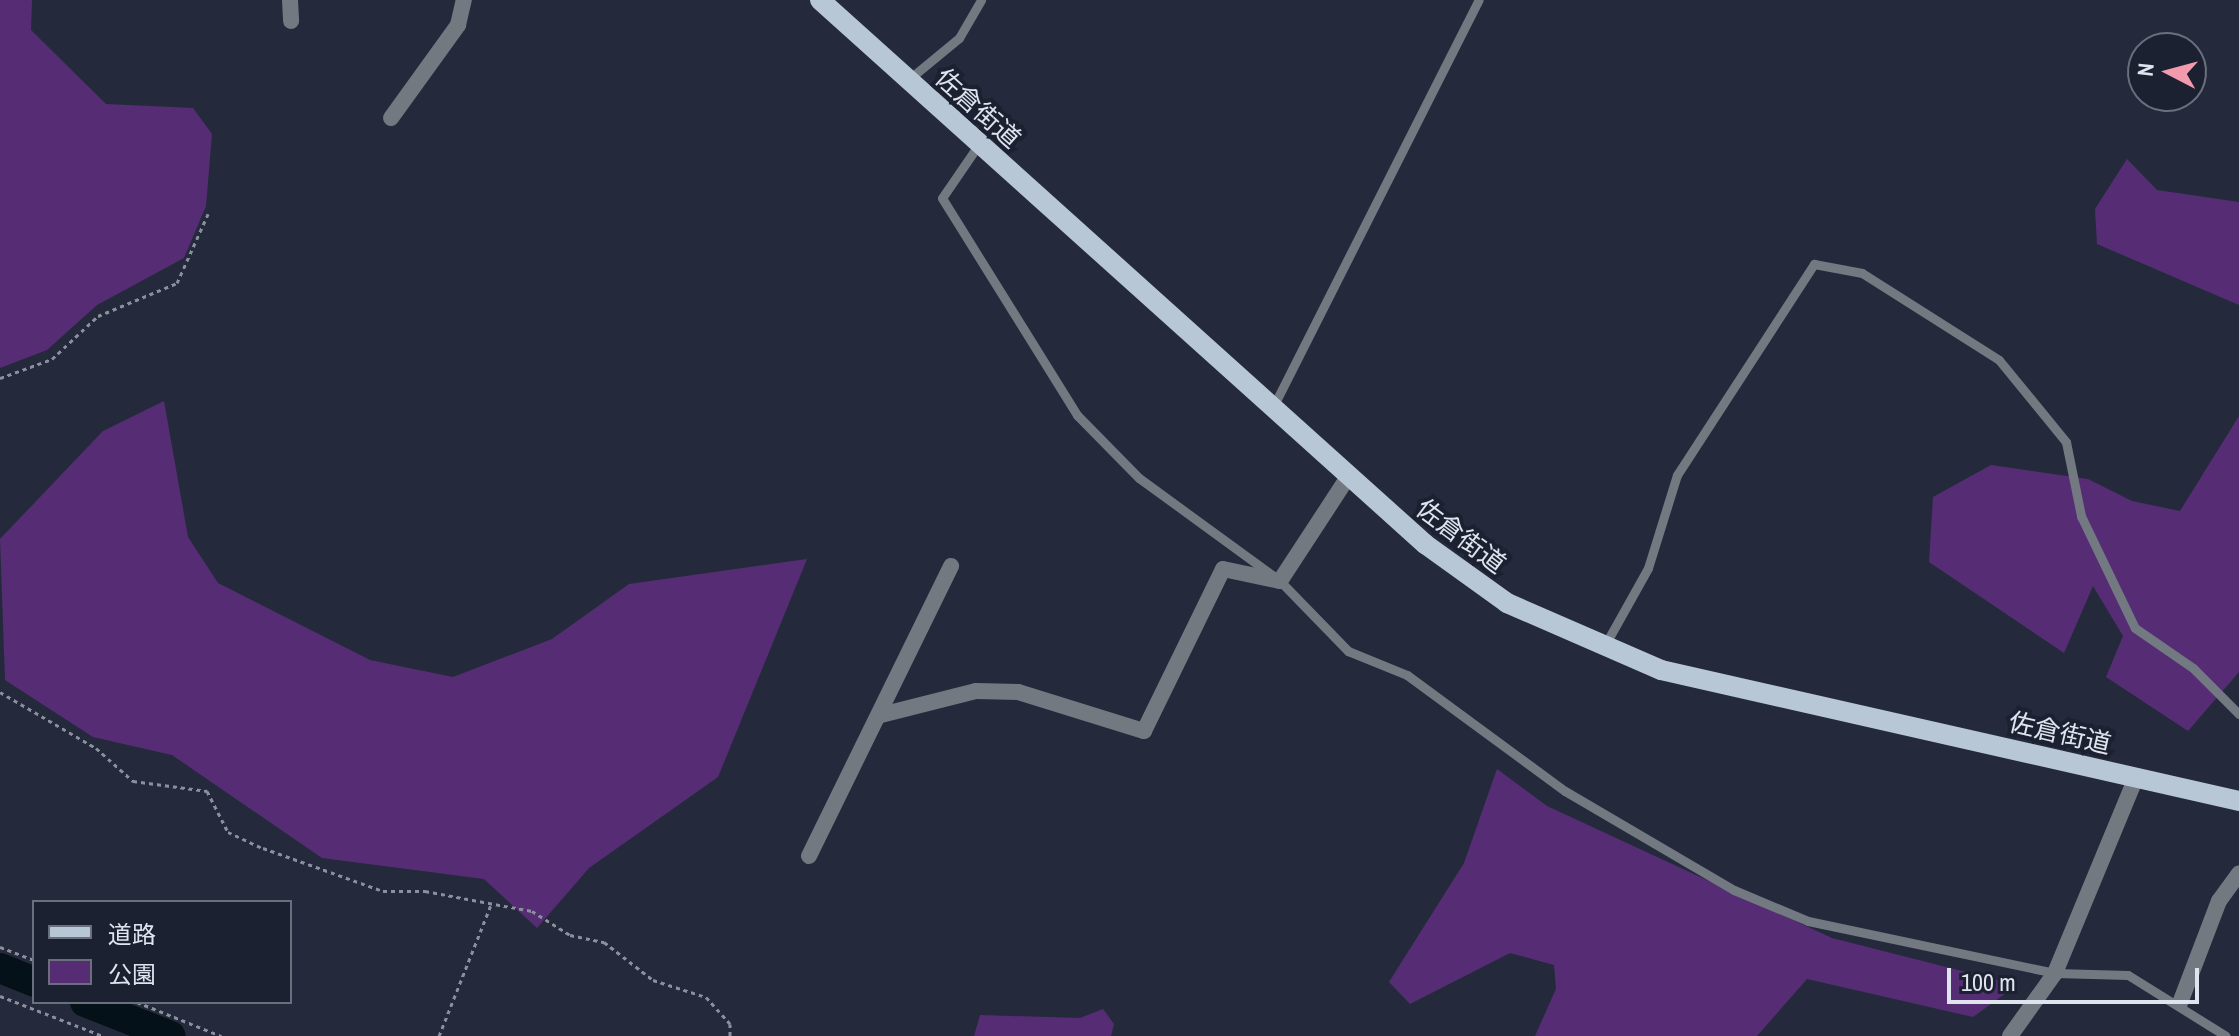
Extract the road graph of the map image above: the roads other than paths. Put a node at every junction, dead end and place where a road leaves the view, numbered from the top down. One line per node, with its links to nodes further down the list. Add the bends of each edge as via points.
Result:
1 (290, 0): 6 (street)
2 (464, 0): 8 (street, via 458,25)
3 (820, 0): 7 (main road, 佐倉街道)
4 (981, 0): 7 (lane, via 959,38)
5 (1479, 0): 10 (lane)
6 (291, 21)
7 (908, 80): 9 (main road, 佐倉街道)
8 (391, 118)
9 (979, 144): 10 (main road, 佐倉街道); 13 (lane, via 942,198 1077,415 1139,478)
10 (1272, 410): 11 (main road, 佐倉街道)
11 (1348, 477): 13 (street); 14 (main road, 佐倉街道, via 1458,571)
12 (951, 566): 16 (street)
13 (1280, 581): 16 (street, via 1223,569 1144,731 1085,707 1018,692 976,691); 21 (lane, via 1348,651 1407,675 1565,791 1734,890 1808,921)
14 (1603, 648): 15 (lane, via 1648,568 1677,475 1814,264 1862,273 1999,360 2066,442 2081,516 2135,628 2193,668); 17 (main road, 佐倉街道, via 1742,691)
15 (2239, 714)
16 (881, 715): 19 (street)
17 (2136, 777): 18 (main road, 佐倉街道); 21 (street)
18 (2239, 801)
19 (809, 856)
20 (2239, 873): 22 (street, via 2219,901)
21 (2055, 973): 22 (lane, via 2128,975); 23 (street)
22 (2180, 1003): 24 (lane)
23 (2010, 1036)
24 (2226, 1036)

